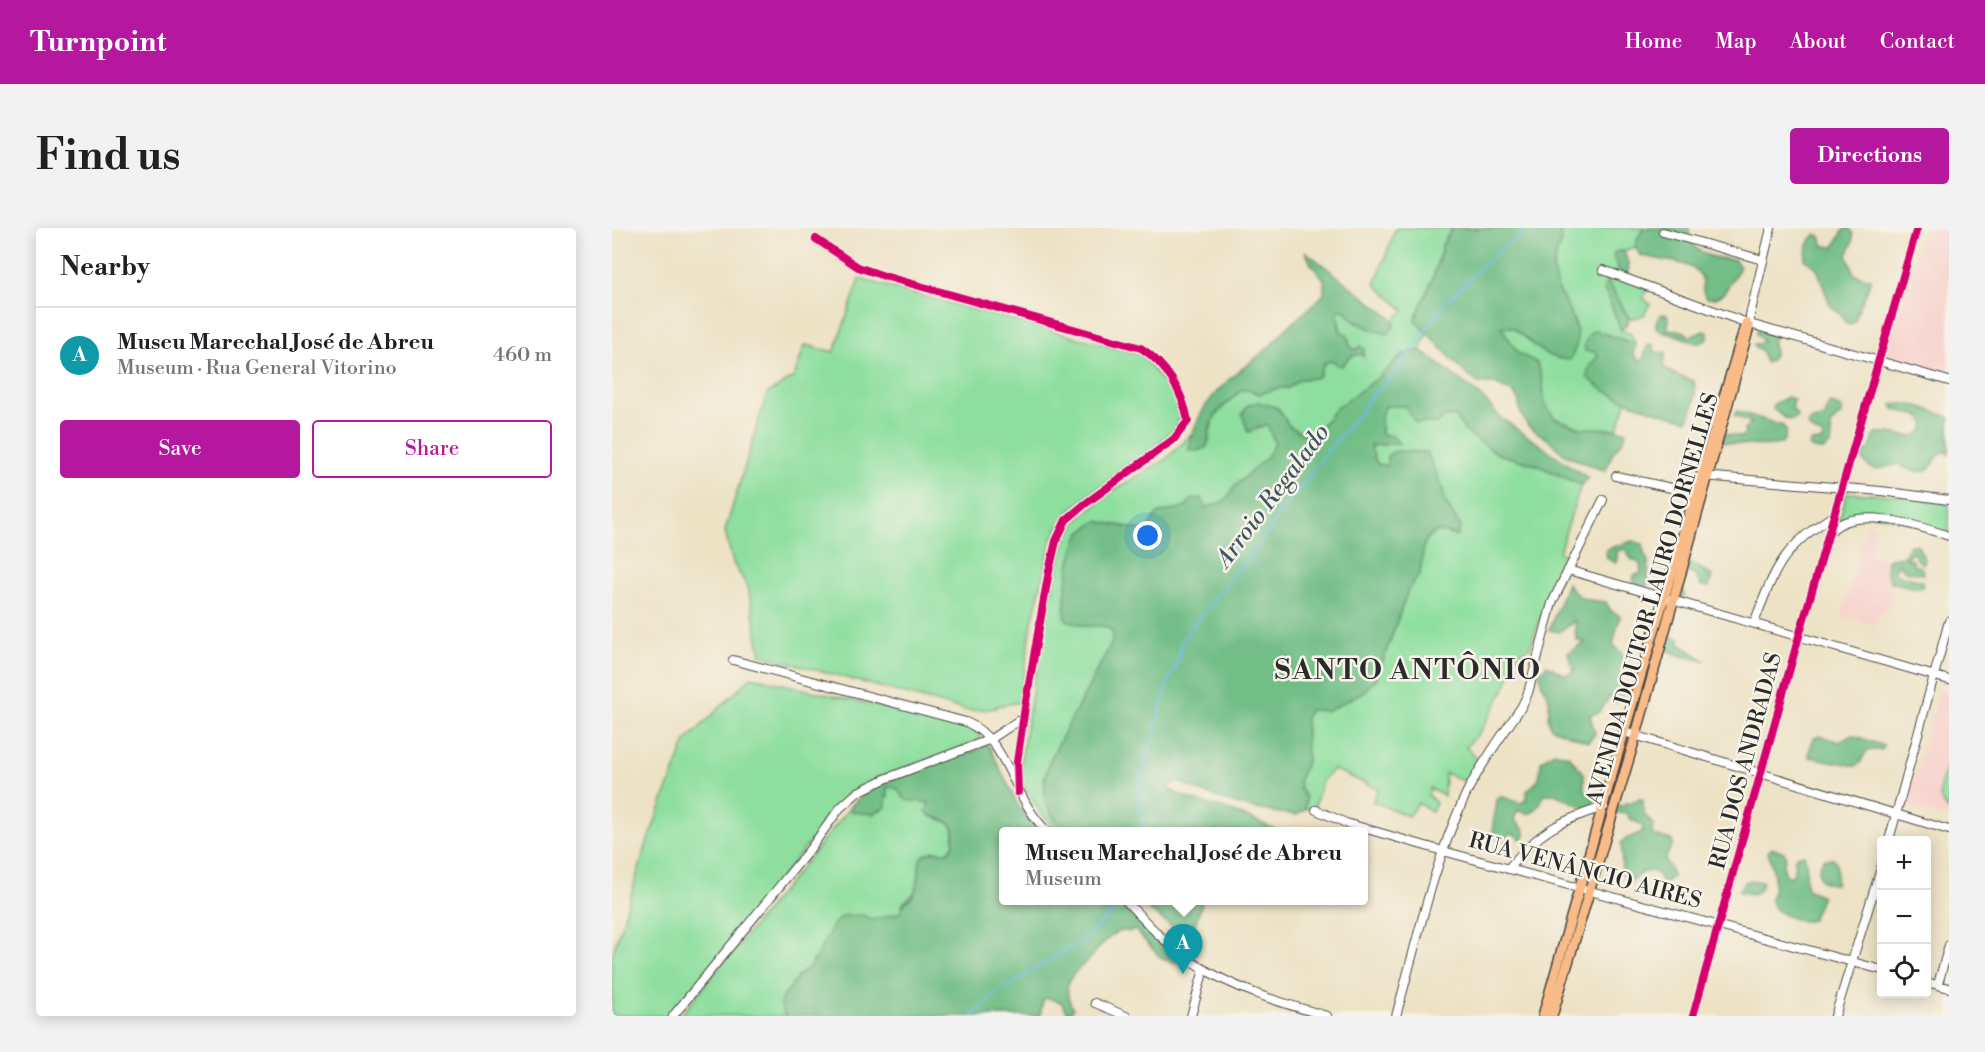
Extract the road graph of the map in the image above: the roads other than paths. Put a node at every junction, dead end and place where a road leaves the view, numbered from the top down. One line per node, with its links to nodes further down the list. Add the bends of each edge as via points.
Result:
1 (1771, 228): 5 (street, AVENIDA DOUTOR LAURO DORNELLES)
2 (1917, 228): 8 (street, RUA DOS ANDRADAS)
3 (1663, 232): 5 (street)
4 (816, 239): 27 (street, via 858,267 884,276 1141,348 1164,368 1186,406 1188,421 1174,439 1066,520 1049,571)
5 (1763, 261): 7 (street, AVENIDA DOUTOR LAURO DORNELLES)
6 (1603, 270): 7 (street)
7 (1748, 321): 8 (street); 11 (main road, AVENIDA DOUTOR LAURO DORNELLES)
8 (1879, 361): 9 (street); 12 (street, RUA DOS ANDRADAS)
9 (1949, 381)
10 (1616, 476): 13 (street)
11 (1704, 476): 12 (street); 13 (main road, AVENIDA DOUTOR LAURO DORNELLES)
12 (1843, 489): 15 (street); 16 (street, RUA DOS ANDRADAS)
13 (1699, 494): 20 (main road, AVENIDA DOUTOR LAURO DORNELLES)
14 (1603, 500): 19 (street)
15 (1949, 500)
16 (1835, 515): 17 (street, RUA DOS ANDRADAS); 22 (street, via 1801,539 1781,562)
17 (1828, 535): 18 (street, via 1847,522 1873,519); 23 (street, RUA DOS ANDRADAS)
18 (1949, 536)
19 (1568, 570): 20 (street); 42 (street, via 1552,603 1528,693 1467,791)
20 (1669, 598): 22 (street); 28 (main road, AVENIDA DOUTOR LAURO DORNELLES); 29 (main road, AVENIDA DOUTOR LAURO DORNELLES)
21 (1949, 621): 25 (street)
22 (1754, 623): 23 (street)
23 (1799, 636): 25 (street); 31 (street, RUA DOS ANDRADAS)
24 (733, 660): 30 (street, via 966,722)
25 (1933, 675): 26 (street); 35 (street)
26 (1949, 680)
27 (1024, 717): 30 (street); 32 (street, via 1017,762)
28 (1624, 732): 29 (street); 33 (main road, AVENIDA DOUTOR LAURO DORNELLES)
29 (1636, 735): 31 (street); 41 (main road, AVENIDA DOUTOR LAURO DORNELLES)
30 (991, 739): 32 (street); 57 (street, via 858,792 840,808)
31 (1762, 773): 35 (street); 47 (street, RUA DOS ANDRADAS)
32 (1018, 792): 36 (street)
33 (1604, 807): 41 (main road, AVENIDA DOUTOR LAURO DORNELLES); 43 (street, via 1558,824 1533,842)
34 (1316, 810): 37 (street, RUA VENÂNCIO AIRES)
35 (1897, 814): 39 (street); 40 (street)
36 (1044, 827)
37 (1360, 827)
38 (1368, 829): 42 (street, RUA VENÂNCIO AIRES)
39 (1949, 830)
40 (1890, 836)
41 (1598, 844): 45 (main road, AVENIDA DOUTOR LAURO DORNELLES)
42 (1443, 851): 43 (street, RUA VENÂNCIO AIRES); 61 (street)
43 (1508, 869): 45 (street, RUA VENÂNCIO AIRES)
44 (1877, 879): 50 (street)
45 (1585, 890): 47 (street, RUA VENÂNCIO AIRES); 48 (main road, AVENIDA DOUTOR LAURO DORNELLES)
46 (1130, 905): 51 (street, via 1172,946)
47 (1719, 926): 50 (street, RUA VENÂNCIO AIRES); 64 (street, RUA DOS ANDRADAS)
48 (1571, 937): 62 (main road); 63 (main road)
49 (1949, 945): 54 (street)
50 (1852, 963): 52 (street, RUA VENÂNCIO AIRES); 65 (street)
51 (1204, 969): 59 (street); 60 (street, via 1236,986)
52 (1877, 969)
53 (1931, 983): 54 (street)
54 (1938, 984): 55 (street)
55 (1949, 988)
56 (1095, 1003): 58 (street)
57 (674, 1016)
58 (1126, 1016)
59 (1191, 1016)
60 (1327, 1016)
61 (1396, 1016)
62 (1543, 1016)
63 (1552, 1016)
64 (1693, 1016)
65 (1834, 1016)

